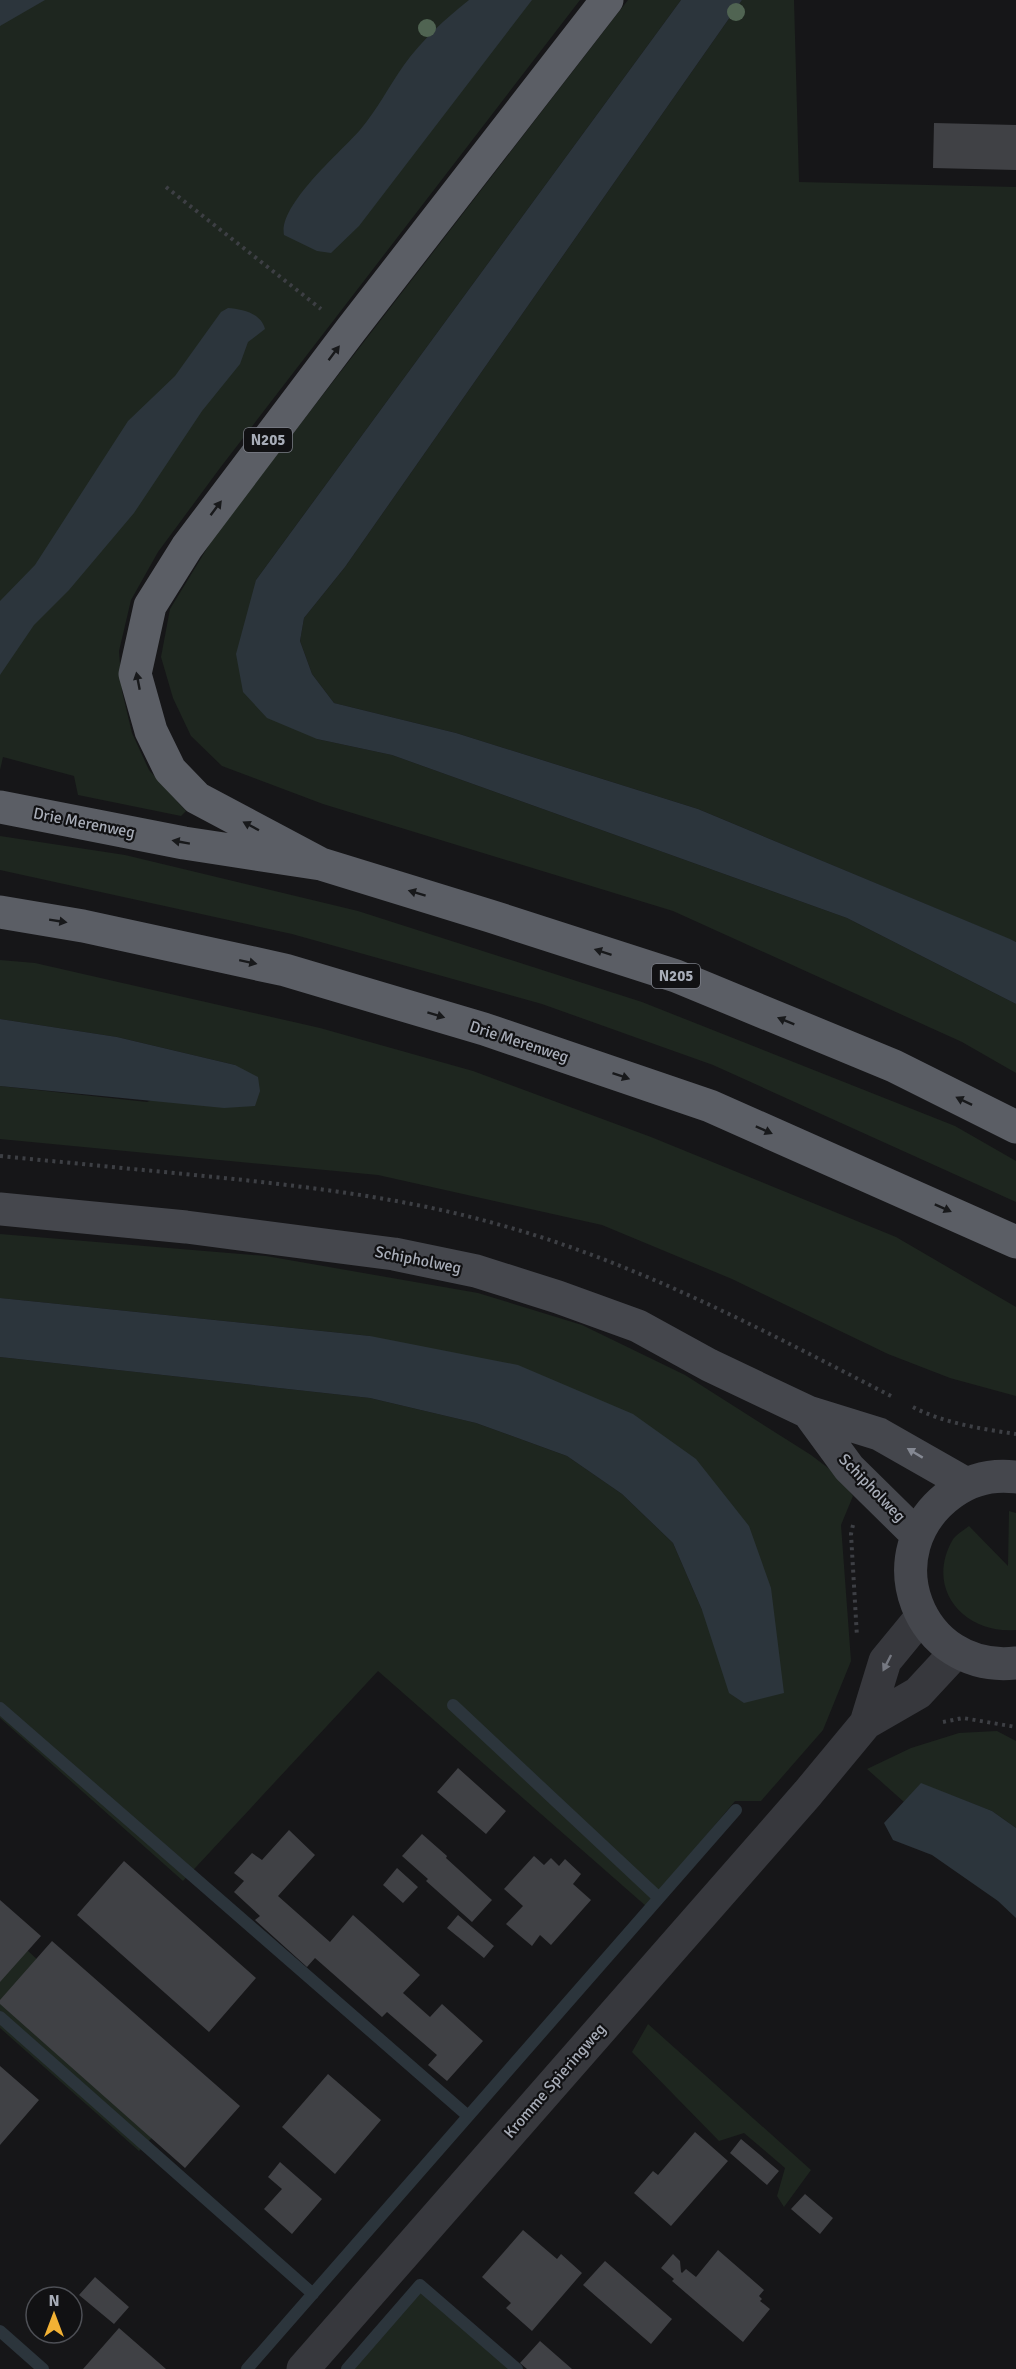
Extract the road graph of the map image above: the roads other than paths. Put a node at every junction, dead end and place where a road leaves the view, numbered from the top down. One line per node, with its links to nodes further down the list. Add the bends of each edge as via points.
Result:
1 (607, 0): 3 (highway, N205, one-way to 1, via 197,798 170,770 151,730 135,674 150,606 187,547)
2 (0, 807): 3 (highway, Drie Merenweg / N205, one-way to 2, via 184,843)
3 (321, 864): 5 (highway, Drie Merenweg / N205, one-way to 3, via 894,1066 676,976)
4 (0, 912): 7 (highway, Drie Merenweg, one-way to 7, via 285,970 484,1029 710,1106)
5 (1016, 1126)
6 (0, 1209): 8 (main road, Schipholweg, via 186,1227 394,1254 476,1271 638,1326)
7 (1016, 1242)
8 (808, 1412): 10 (main road, Schipholweg, one-way to 8, via 879,1434); 11 (main road, Schipholweg, via 849,1468)
9 (1016, 1477): 10 (main road, via 997,1475)
10 (965, 1483): 11 (main road, via 936,1504)
11 (916, 1534): 12 (main road, via 910,1562 912,1590)
12 (922, 1616): 13 (main road); 15 (street, Kromme Spieringweg, one-way to 15, via 885,1661)
13 (956, 1652): 14 (main road, via 978,1661); 15 (street, Kromme Spieringweg, via 918,1693)
14 (1016, 1663)
15 (866, 1723): 16 (street, Kromme Spieringweg)
16 (303, 2369)

